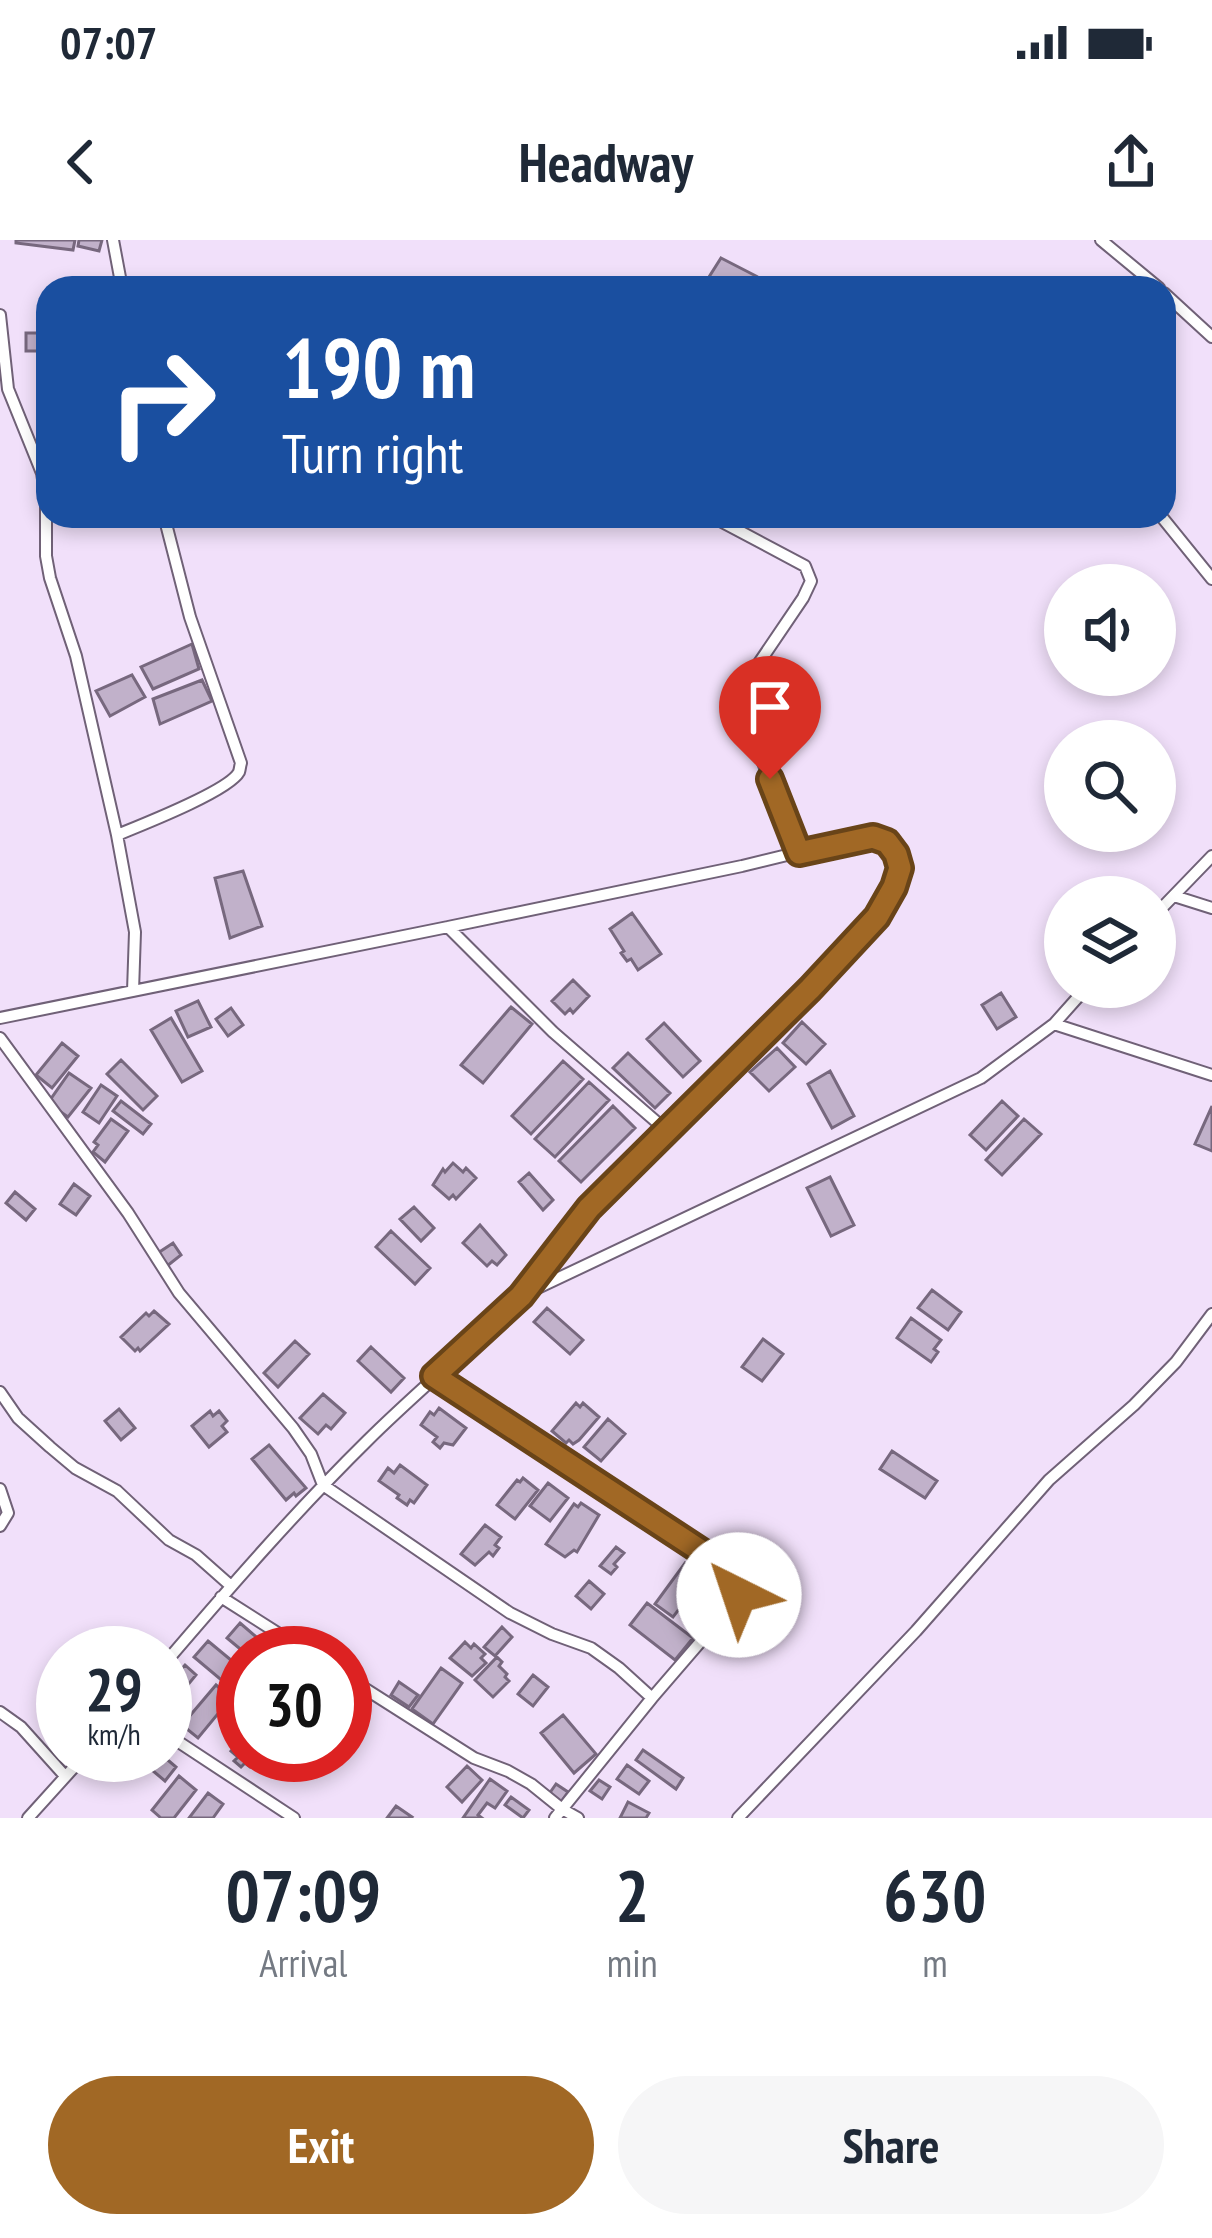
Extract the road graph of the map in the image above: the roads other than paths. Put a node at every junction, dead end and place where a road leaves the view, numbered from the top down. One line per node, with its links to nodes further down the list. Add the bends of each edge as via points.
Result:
1 (113, 240): 3 (street)
2 (1101, 240): 4 (street)
3 (120, 276)
4 (1145, 276)
5 (1176, 303): 7 (street)
6 (0, 315): 8 (street, via 8,389)
7 (1212, 338)
8 (36, 458)
9 (45, 528): 14 (street, via 50,578)
10 (167, 528): 14 (street, via 240,771 182,808)
11 (734, 528): 15 (street, via 805,566 811,581 740,691)
12 (1170, 528): 13 (street)
13 (1212, 579)
14 (117, 835): 21 (street, via 135,932)
15 (799, 853): 20 (street); 27 (street, via 873,837 887,842 900,868 877,917)
16 (1212, 856): 17 (street)
17 (1176, 894)
18 (1176, 897): 19 (street)
19 (1212, 908)
20 (448, 926): 21 (street); 27 (street)
21 (133, 991): 23 (street)
22 (1068, 1008): 24 (street)
23 (0, 1018)
24 (1054, 1024): 26 (street); 28 (street, via 981,1078)
25 (0, 1039): 32 (street, via 179,1293 293,1428)
26 (1212, 1076)
27 (667, 1132): 28 (street, via 589,1208)
28 (521, 1296): 30 (street)
29 (1212, 1314): 49 (street, via 1176,1362 1049,1480)
30 (434, 1376): 32 (street); 40 (street, via 736,1574 739,1595)
31 (0, 1392): 35 (street, via 50,1448)
32 (323, 1485): 35 (street); 40 (street, via 509,1612 591,1648)
33 (0, 1489): 34 (street, via 8,1513)
34 (0, 1526)
35 (231, 1586): 36 (street)
36 (221, 1597): 37 (street); 38 (street)
37 (267, 1626)
38 (192, 1632)
39 (372, 1693): 45 (street, via 531,1784)
40 (652, 1698): 45 (street)
41 (0, 1712): 42 (street)
42 (36, 1744)
43 (192, 1751): 47 (street)
44 (60, 1782): 46 (street)
45 (559, 1814): 48 (street)
46 (31, 1817)
47 (295, 1818)
48 (578, 1818)
49 (738, 1818)

